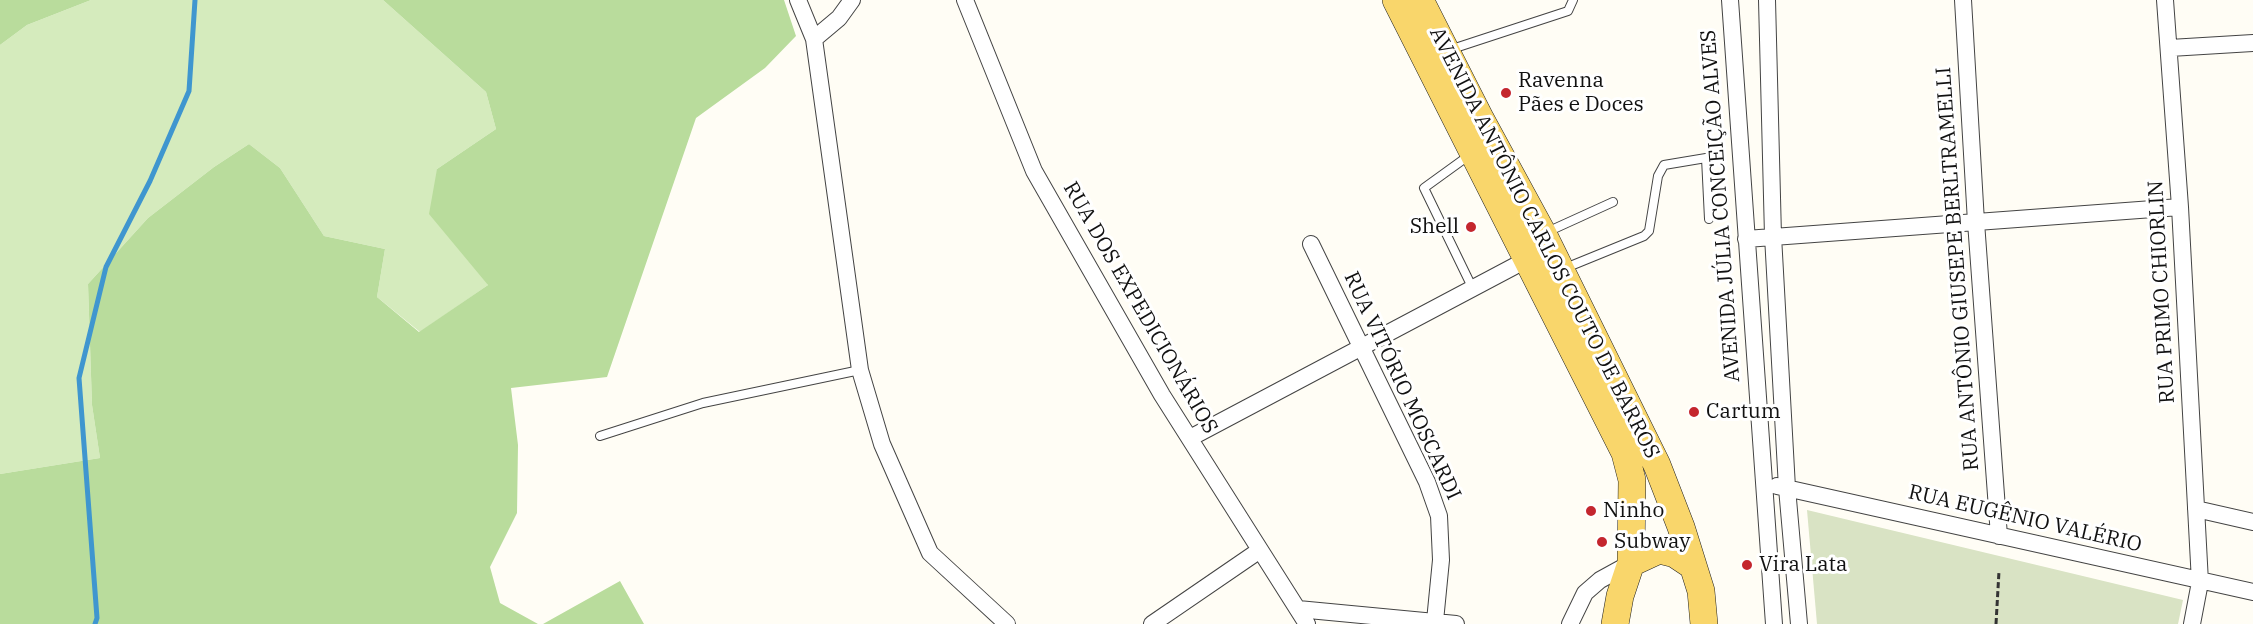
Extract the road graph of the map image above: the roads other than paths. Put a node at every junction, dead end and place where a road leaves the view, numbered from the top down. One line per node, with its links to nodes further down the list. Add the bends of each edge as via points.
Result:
1 (798, 0): 10 (street)
2 (852, 0): 10 (street, via 839,18)
3 (966, 0): 29 (street, RUA DOS EXPEDICIONÁRIOS, via 1034,171)
4 (1416, 0): 13 (main road, AVENIDA ANTÔNIO CARLOS COUTO DE BARROS); 14 (main road, AVENIDA ANTÔNIO CARLOS COUTO DE BARROS)
5 (1573, 0): 13 (lane, via 1568,11)
6 (1730, 0): 21 (street, AVENIDA JÚLIA CONCEIÇÃO ALVES)
7 (1767, 0): 20 (street)
8 (1963, 0): 18 (street, RUA ANTÔNIO GIUSEPE BERLTRAMELLI)
9 (2165, 0): 12 (street, RUA PRIMO CHIORLIN)
10 (814, 39): 27 (street)
11 (2253, 43): 12 (street)
12 (2170, 48): 16 (street, RUA PRIMO CHIORLIN)
13 (1446, 51): 19 (main road, AVENIDA ANTÔNIO CARLOS COUTO DE BARROS)
14 (1474, 153): 23 (main road, AVENIDA ANTÔNIO CARLOS COUTO DE BARROS); 25 (lane, via 1424,188)
15 (1613, 202): 19 (lane)
16 (2180, 207): 18 (street); 32 (street, RUA PRIMO CHIORLIN)
17 (1709, 219): 24 (lane, via 1706,158 1664,165 1658,176 1649,231)
18 (1976, 222): 20 (street); 34 (street, RUA ANTÔNIO GIUSEPE BERLTRAMELLI)
19 (1544, 234): 24 (main road, AVENIDA ANTÔNIO CARLOS COUTO DE BARROS)
20 (1773, 236): 21 (street); 31 (street)
21 (1746, 239): 30 (street, AVENIDA JÚLIA CONCEIÇÃO ALVES)
22 (1311, 244): 26 (street, RUA VITÓRIO MOSCARDI)
23 (1528, 259): 25 (street); 36 (main road, AVENIDA ANTÔNIO CARLOS COUTO DE BARROS, via 1626,453 1632,480)
24 (1560, 270): 37 (main road, AVENIDA ANTÔNIO CARLOS COUTO DE BARROS, via 1657,465)
25 (1473, 289): 26 (street)
26 (1363, 349): 29 (street); 41 (street, RUA VITÓRIO MOSCARDI, via 1427,482 1439,516 1441,560)
27 (860, 370): 28 (lane, via 702,403); 43 (street, via 882,444 930,553)
28 (600, 436)
29 (1190, 438): 35 (street, RUA DOS EXPEDICIONÁRIOS)
30 (1762, 483): 31 (street, RUA EUGÊNIO VALÉRIO); 49 (street, AVENIDA JÚLIA CONCEIÇÃO ALVES)
31 (1787, 488): 34 (street, RUA EUGÊNIO VALÉRIO); 50 (street)
32 (2196, 509): 33 (street); 38 (street, RUA PRIMO CHIORLIN)
33 (2253, 522)
34 (1999, 536): 38 (street, RUA EUGÊNIO VALÉRIO)
35 (1260, 550): 40 (street, RUA DOS EXPEDICIONÁRIOS); 44 (street)
36 (1631, 563): 37 (main road, via 1659,550 1675,554); 42 (main road, AVENIDA ANTÔNIO CARLOS COUTO DE BARROS); 47 (street, via 1585,593)
37 (1692, 566): 48 (main road, AVENIDA ANTÔNIO CARLOS COUTO DE BARROS, via 1701,591)
38 (2200, 582): 39 (street, RUA EUGÊNIO VALÉRIO); 51 (street, RUA PRIMO CHIORLIN)
39 (2253, 592)
40 (1298, 609): 41 (street); 45 (street, RUA DOS EXPEDICIONÁRIOS)
41 (1435, 621): 46 (street)
42 (1616, 622)
43 (1007, 624)
44 (1152, 624)
45 (1307, 624)
46 (1456, 624)
47 (1570, 624)
48 (1704, 624)
49 (1774, 624)
50 (1799, 624)
51 (2192, 624)

